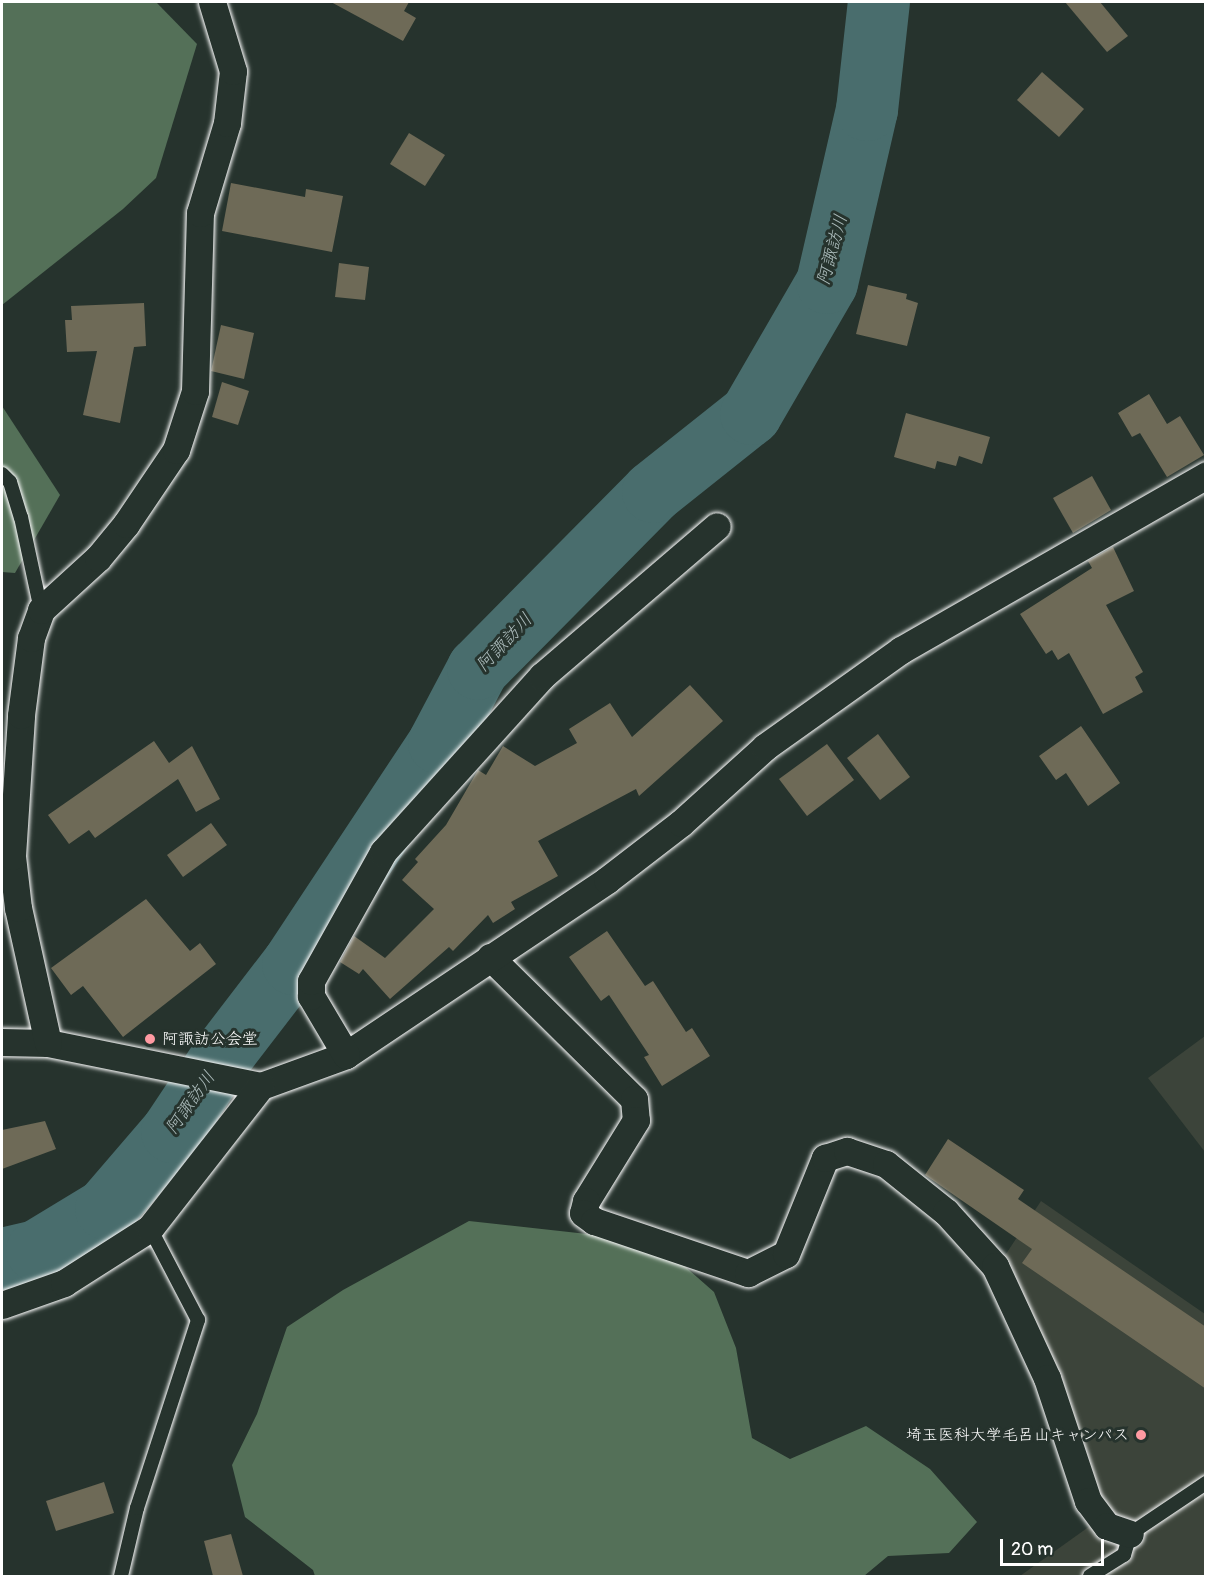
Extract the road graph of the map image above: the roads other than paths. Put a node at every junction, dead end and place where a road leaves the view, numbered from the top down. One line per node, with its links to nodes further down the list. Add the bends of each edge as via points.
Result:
1 (212, 2): 5 (street, via 233,70 227,123 200,213 195,391 176,450 126,524 98,558)
2 (2, 474): 5 (lane, via 10,482 21,517)
3 (1206, 476): 6 (street, via 901,650 765,747 681,823 606,880)
4 (717, 526): 9 (street, via 542,676 383,852 311,981 311,996)
5 (41, 610): 8 (street, via 31,638 21,715 12,856 18,908)
6 (490, 957): 9 (street); 14 (street, via 634,1100 636,1120 586,1201 583,1213 594,1221 748,1274 786,1254 825,1158 847,1151 886,1164 946,1212 995,1266 1047,1378 1088,1502 1107,1526)
7 (2, 1042): 8 (street)
8 (48, 1043): 10 (street)
9 (346, 1055): 10 (street)
10 (261, 1086): 11 (street)
11 (150, 1228): 12 (street, via 64,1283); 15 (lane, via 198,1320 136,1508)
12 (2, 1305)
13 (1206, 1483): 14 (lane)
14 (1130, 1534): 16 (lane, via 1124,1555)
15 (121, 1576)
16 (1090, 1576)

